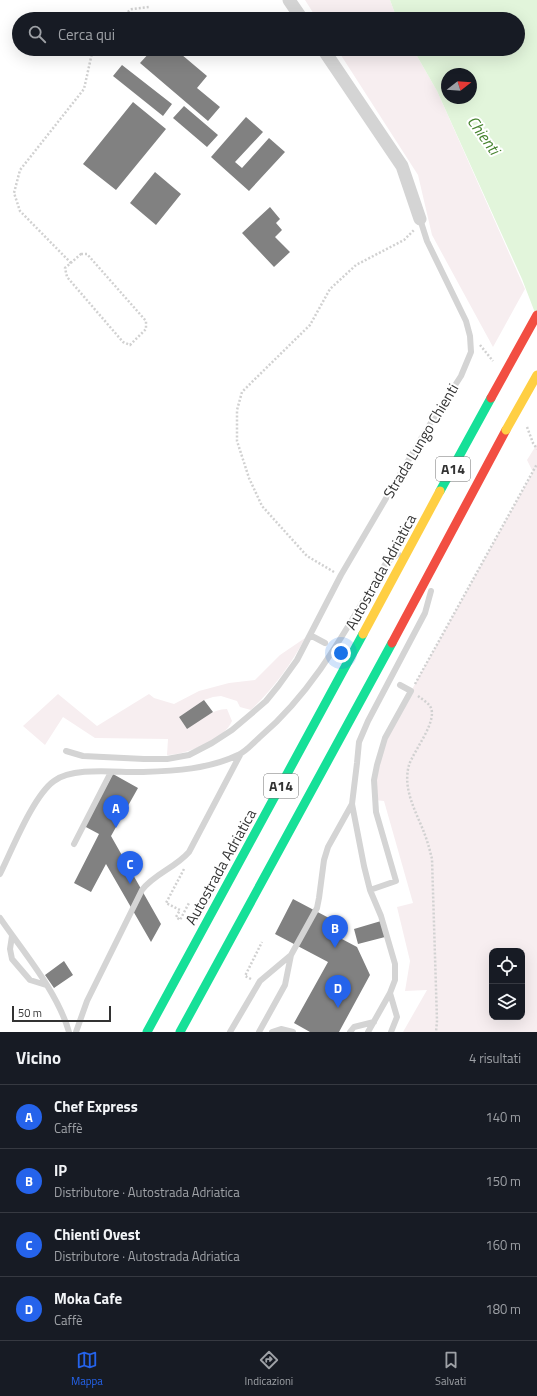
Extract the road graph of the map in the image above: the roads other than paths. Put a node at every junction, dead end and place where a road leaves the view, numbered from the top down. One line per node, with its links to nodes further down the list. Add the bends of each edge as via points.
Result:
1 (289, 0): 2 (street)
2 (297, 12)
3 (328, 56): 4 (street, Strada Lungo Chienti, via 402,166)
4 (420, 219): 9 (lane, Strada Lungo Chienti, via 427,241 466,321 471,352 461,376 341,575)
5 (537, 315): 7 (highway, Autostrada Adriatica / A14, bridge)
6 (537, 375): 8 (highway, A14, bridge)
7 (415, 540): 13 (lane, via 386,563 328,659 299,699); 27 (highway, Autostrada Adriatica / A14)
8 (438, 559): 15 (lane, via 425,613 359,742); 28 (highway, A14)
9 (310, 634): 10 (lane); 12 (lane, Strada Lungo Chienti, via 297,660 266,701 232,730 189,755 167,759 144,759 83,756)
10 (325, 643)
11 (400, 685): 18 (lane, via 411,691 385,738 374,780 376,812 396,881)
12 (66, 751)
13 (240, 755): 14 (lane, via 190,769); 26 (lane, via 189,852 142,890 87,1001)
14 (111, 772): 16 (lane); 17 (lane, via 77,773 62,776 54,781 33,806)
15 (352, 804): 18 (lane); 21 (lane, via 328,848 317,908)
16 (74, 844)
17 (0, 874)
18 (370, 890): 23 (lane, via 381,916 395,964)
19 (0, 918): 20 (lane)
20 (12, 936): 22 (lane); 22 (lane, via 12,959 30,980)
21 (291, 955): 29 (lane, via 260,981); 30 (lane, via 285,985)
22 (46, 985): 25 (lane, via 57,1002)
23 (390, 993): 24 (lane); 35 (lane, via 397,1017)
24 (374, 1022): 33 (lane, via 361,1024); 34 (lane)
25 (69, 1032)
26 (76, 1032)
27 (147, 1032)
28 (180, 1032)
29 (230, 1032)
30 (259, 1032)
31 (272, 1032): 32 (lane)
32 (293, 1032)
33 (350, 1032)
34 (368, 1032)
35 (391, 1032)

